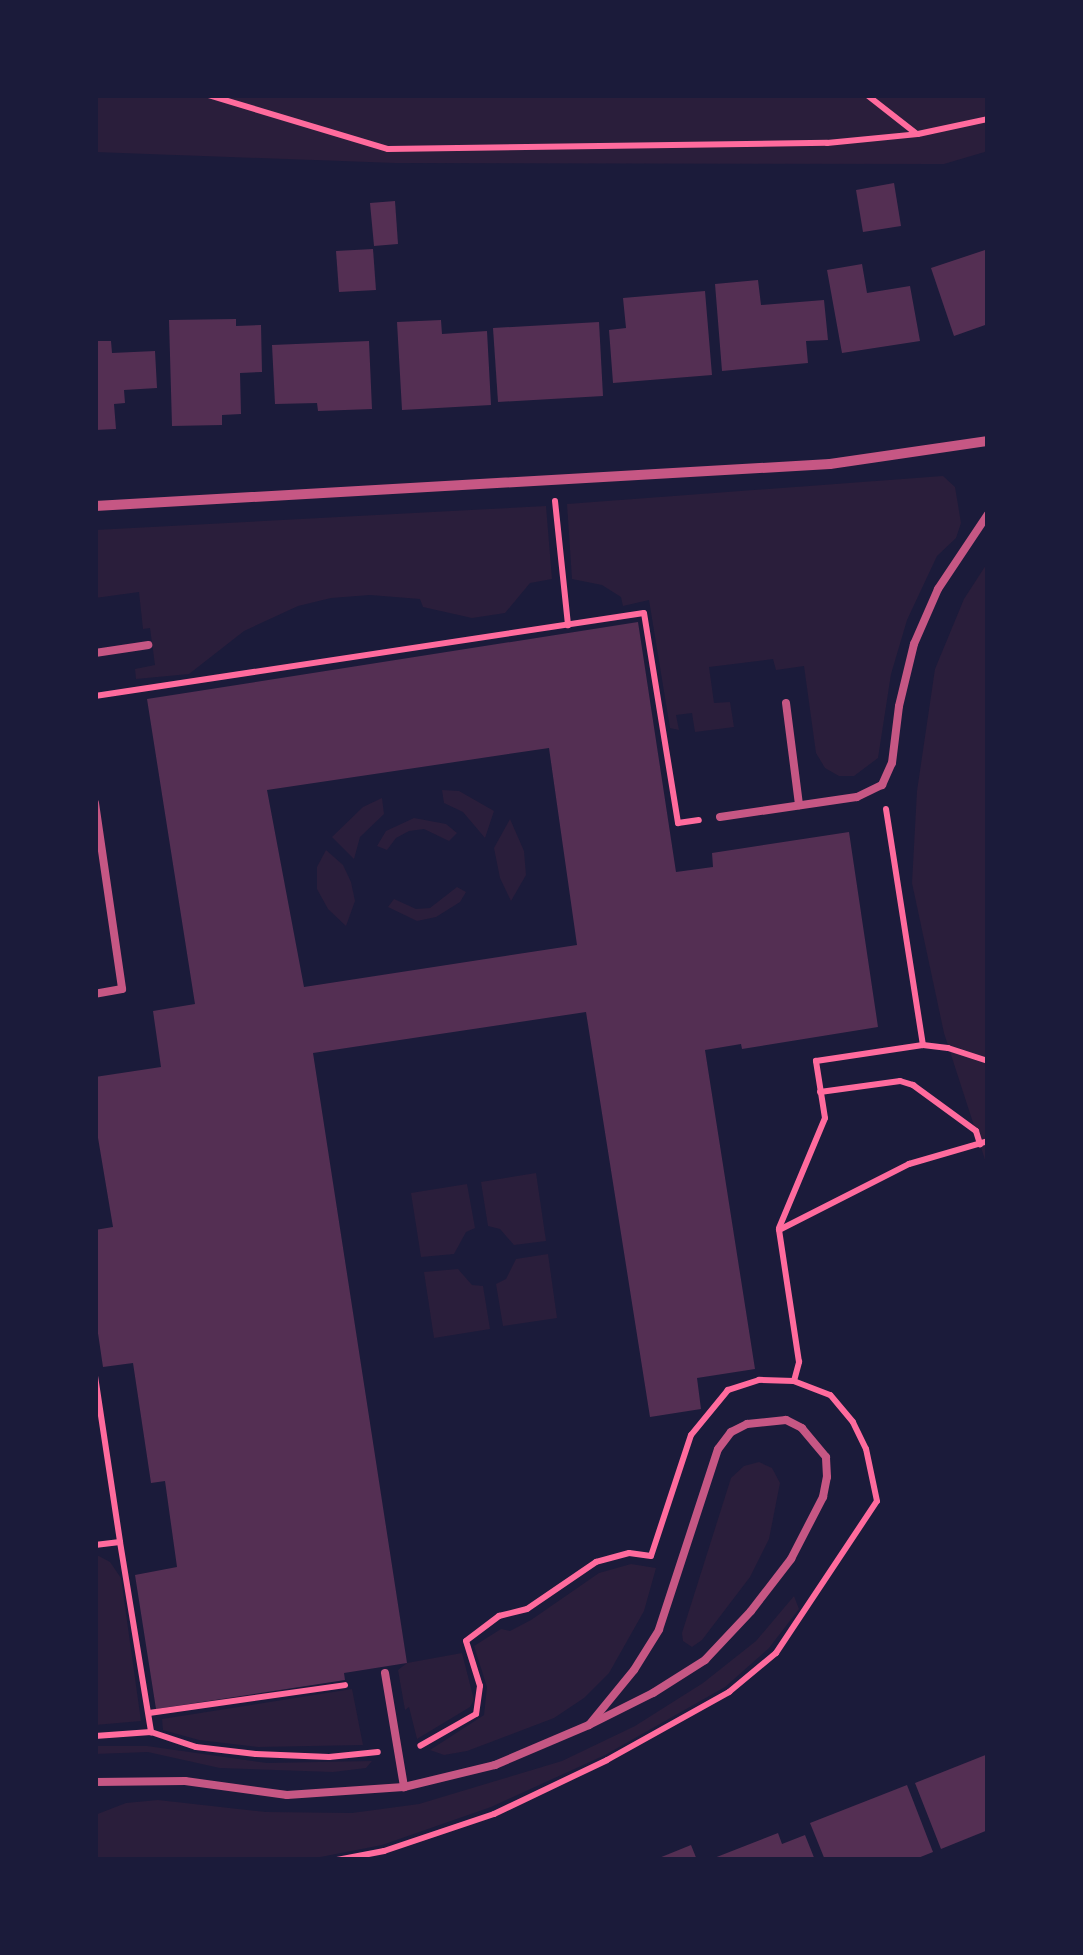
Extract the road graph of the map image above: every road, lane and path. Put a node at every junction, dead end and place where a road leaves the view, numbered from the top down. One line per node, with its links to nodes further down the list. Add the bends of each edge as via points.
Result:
1 (208, 95): 4 (path, via 388,150 826,143)
2 (867, 95): 4 (path)
3 (988, 119): 4 (path)
4 (918, 134)
5 (988, 441): 7 (street, via 830,464)
6 (556, 505): 9 (path)
7 (95, 506)
8 (988, 514): 14 (lane, via 938,590 914,644)
9 (568, 625): 12 (path); 17 (path, via 644,614 678,823)
10 (148, 645): 11 (lane)
11 (95, 653)
12 (95, 696)
13 (786, 703): 16 (lane)
14 (882, 786): 16 (lane); 19 (path)
15 (95, 803): 18 (lane, via 122,989)
16 (799, 806): 17 (lane)
17 (720, 817)
18 (95, 994)
19 (923, 1045): 20 (path); 21 (path, via 816,1061)
20 (988, 1061)
21 (820, 1092): 22 (path, via 913,1084); 23 (path, via 825,1118)
22 (984, 1142): 23 (path, via 909,1164)
23 (779, 1230): 25 (path, via 799,1362)
24 (95, 1376): 26 (path)
25 (794, 1380): 34 (path, via 759,1380 728,1390 691,1434 650,1556 629,1552 596,1562 466,1641 480,1686 476,1714 421,1746); 37 (path, via 830,1395 852,1422 866,1448 877,1500 776,1653 680,1723 575,1776 494,1814)
26 (120, 1542): 27 (path); 30 (path)
27 (95, 1544)
28 (386, 1673): 34 (lane)
29 (345, 1685): 30 (path)
30 (149, 1714): 32 (path)
31 (590, 1725): 31 (lane, via 659,1630 718,1449 747,1424 786,1420 802,1428 826,1457 828,1478 790,1559 705,1660); 36 (lane, via 495,1765)
32 (151, 1732): 33 (path); 34 (path, via 196,1747 256,1754 329,1758)
33 (95, 1736)
34 (397, 1750): 36 (lane)
35 (95, 1782): 36 (lane, via 186,1781 287,1794)
36 (404, 1787)
37 (337, 1860)

